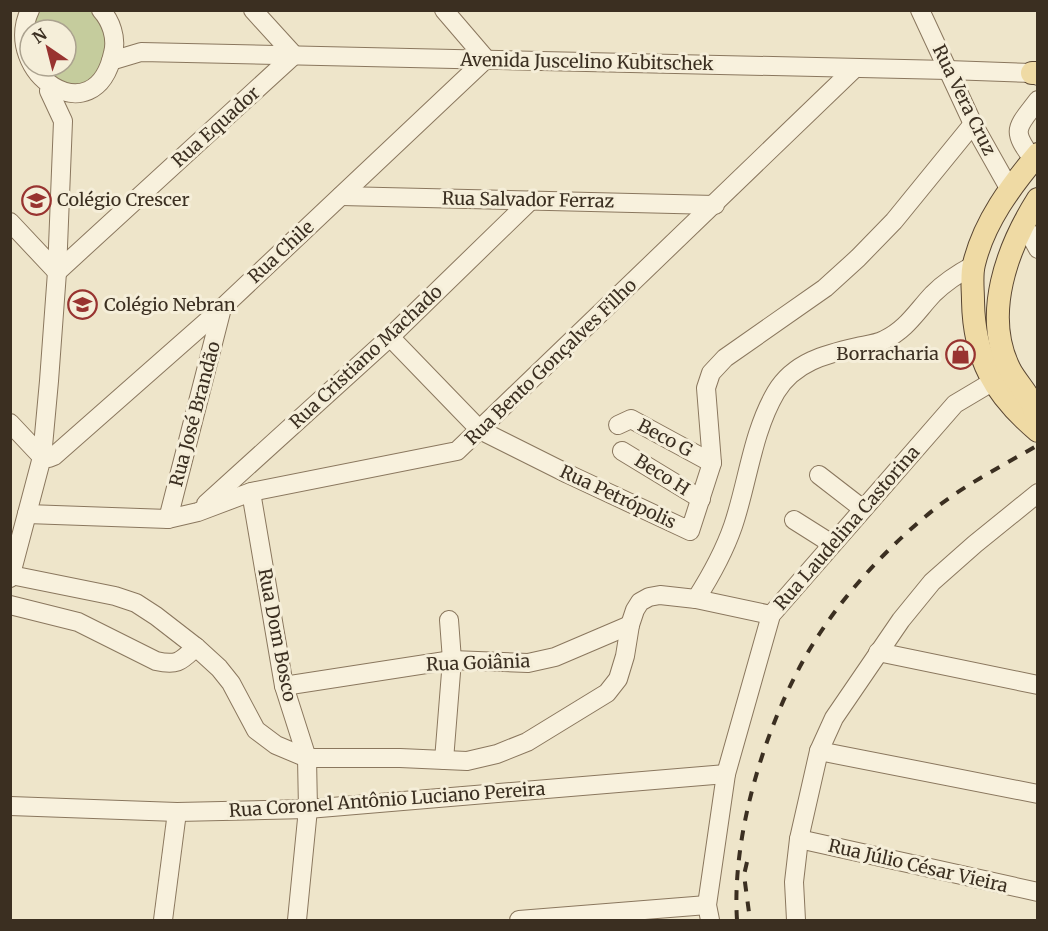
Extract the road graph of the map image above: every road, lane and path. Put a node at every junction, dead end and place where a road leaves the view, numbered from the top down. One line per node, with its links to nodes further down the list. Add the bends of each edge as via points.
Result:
1 (30, 10): 6 (street)
2 (101, 10): 7 (street)
3 (253, 10): 10 (street)
4 (444, 10): 11 (street)
5 (920, 10): 14 (street, Rua Vera Cruz)
6 (14, 30): 8 (street)
7 (114, 37): 9 (street, Avenida Juscelino Kubitschek); 12 (street)
8 (13, 50): 16 (street, via 27,76)
9 (141, 52): 10 (street, Avenida Juscelino Kubitschek); 12 (street, Avenida Juscelino Kubitschek)
10 (294, 55): 11 (street, Avenida Juscelino Kubitschek); 31 (street, Rua Equador)
11 (486, 59): 13 (street, Avenida Juscelino Kubitschek); 23 (street, Rua Chile)
12 (111, 61): 17 (street, via 94,84)
13 (855, 68): 14 (street, Avenida Juscelino Kubitschek); 26 (street, Rua Bento Gonçalves Filho)
14 (948, 70): 15 (street, Avenida Juscelino Kubitschek); 20 (street, Rua Vera Cruz)
15 (1036, 74)
16 (49, 91): 17 (street); 19 (street)
17 (81, 91): 19 (street)
18 (1038, 100): 21 (street, via 1019,126 1019,140)
19 (63, 121): 31 (street)
20 (973, 124): 22 (street, Rua Vera Cruz); 42 (street, Rua Petrópolis, via 894,221 858,258 825,288 725,358 711,373 706,388)
21 (1035, 156): 22 (main road)
22 (1009, 188): 30 (main road)
23 (341, 196): 25 (street, Rua Salvador Ferraz); 32 (street, Rua Chile)
24 (1038, 199): 28 (main road)
25 (531, 200): 26 (street, Rua Salvador Ferraz); 33 (street, Rua Cristiano Machado)
26 (715, 205): 38 (street, Rua Bento Gonçalves Filho)
27 (10, 222): 31 (street)
28 (1023, 222): 29 (street); 35 (main road, via 1000,285 997,317 1001,349)
29 (1038, 249)
30 (974, 265): 34 (main road, via 973,326 979,354); 54 (street, via 952,277 905,327 882,341 808,362 790,374 762,419 733,527)
31 (57, 272): 41 (street)
32 (222, 308): 41 (street, Rua Chile, via 54,456); 50 (street, Rua José Brandão)
33 (390, 337): 38 (street, Rua Petrópolis); 48 (street, Rua Cristiano Machado)
34 (992, 382): 35 (main road); 47 (street, Rua Laudelina Castorina, via 955,404)
35 (1031, 412): 39 (main road)
36 (10, 423): 41 (street)
37 (618, 425): 42 (street, Beco G, via 631,419)
38 (480, 430): 44 (street, Rua Bento Gonçalves Filho, via 457,452); 46 (street, Rua Petrópolis, via 690,531)
39 (1038, 431)
40 (622, 451): 46 (street, Beco H)
41 (42, 457): 49 (street)
42 (712, 463): 46 (street, Rua Petrópolis)
43 (819, 475): 47 (street)
44 (251, 492): 48 (street, Rua Bento Gonçalves Filho); 63 (street, Rua Dom Bosco)
45 (1038, 493): 60 (street, via 932,582)
46 (701, 499)
47 (863, 509): 52 (street, Rua Laudelina Castorina)
48 (198, 512): 50 (street, Rua Bento Gonçalves Filho)
49 (27, 514): 50 (street, Rua Bento Gonçalves Filho); 53 (street)
50 (168, 519)
51 (794, 520): 52 (street)
52 (832, 544): 56 (street, Rua Laudelina Castorina)
53 (12, 571): 59 (street, via 136,603)
54 (696, 599): 56 (street); 58 (street, via 649,597 640,602)
55 (10, 605): 59 (street, via 78,621 156,661 179,662)
56 (771, 615): 67 (street, Rua Laudelina Castorina)
57 (449, 620): 61 (street)
58 (630, 625): 61 (street, Rua Goiânia, via 555,657 528,663); 66 (street, via 618,679 608,693 527,742 467,761)
59 (196, 647): 65 (street, via 231,683 256,730 276,745)
60 (878, 652): 62 (street); 64 (street, via 834,718)
61 (452, 660): 63 (street, Rua Goiânia); 66 (street)
62 (1038, 685)
63 (284, 686): 65 (street, Rua Dom Bosco)
64 (819, 752): 68 (street); 72 (street)
65 (307, 758): 66 (street); 70 (street, Rua Dom Bosco)
66 (444, 760)
67 (726, 774): 70 (street, Rua Coronel Antônio Luciano Pereira); 74 (street, Rua Laudelina Castorina)
68 (1038, 794)
69 (10, 806): 71 (street, Rua Coronel Antônio Luciano Pereira)
70 (308, 809): 71 (street, Rua Coronel Antônio Luciano Pereira); 77 (street, Rua Dom Bosco)
71 (177, 812): 76 (street)
72 (799, 839): 73 (street, Rua Júlio César Vieira); 79 (street, via 794,882)
73 (1038, 892)
74 (709, 913): 75 (street)
75 (618, 916): 78 (street)
76 (163, 921)
77 (297, 921)
78 (519, 921)
79 (796, 921)

